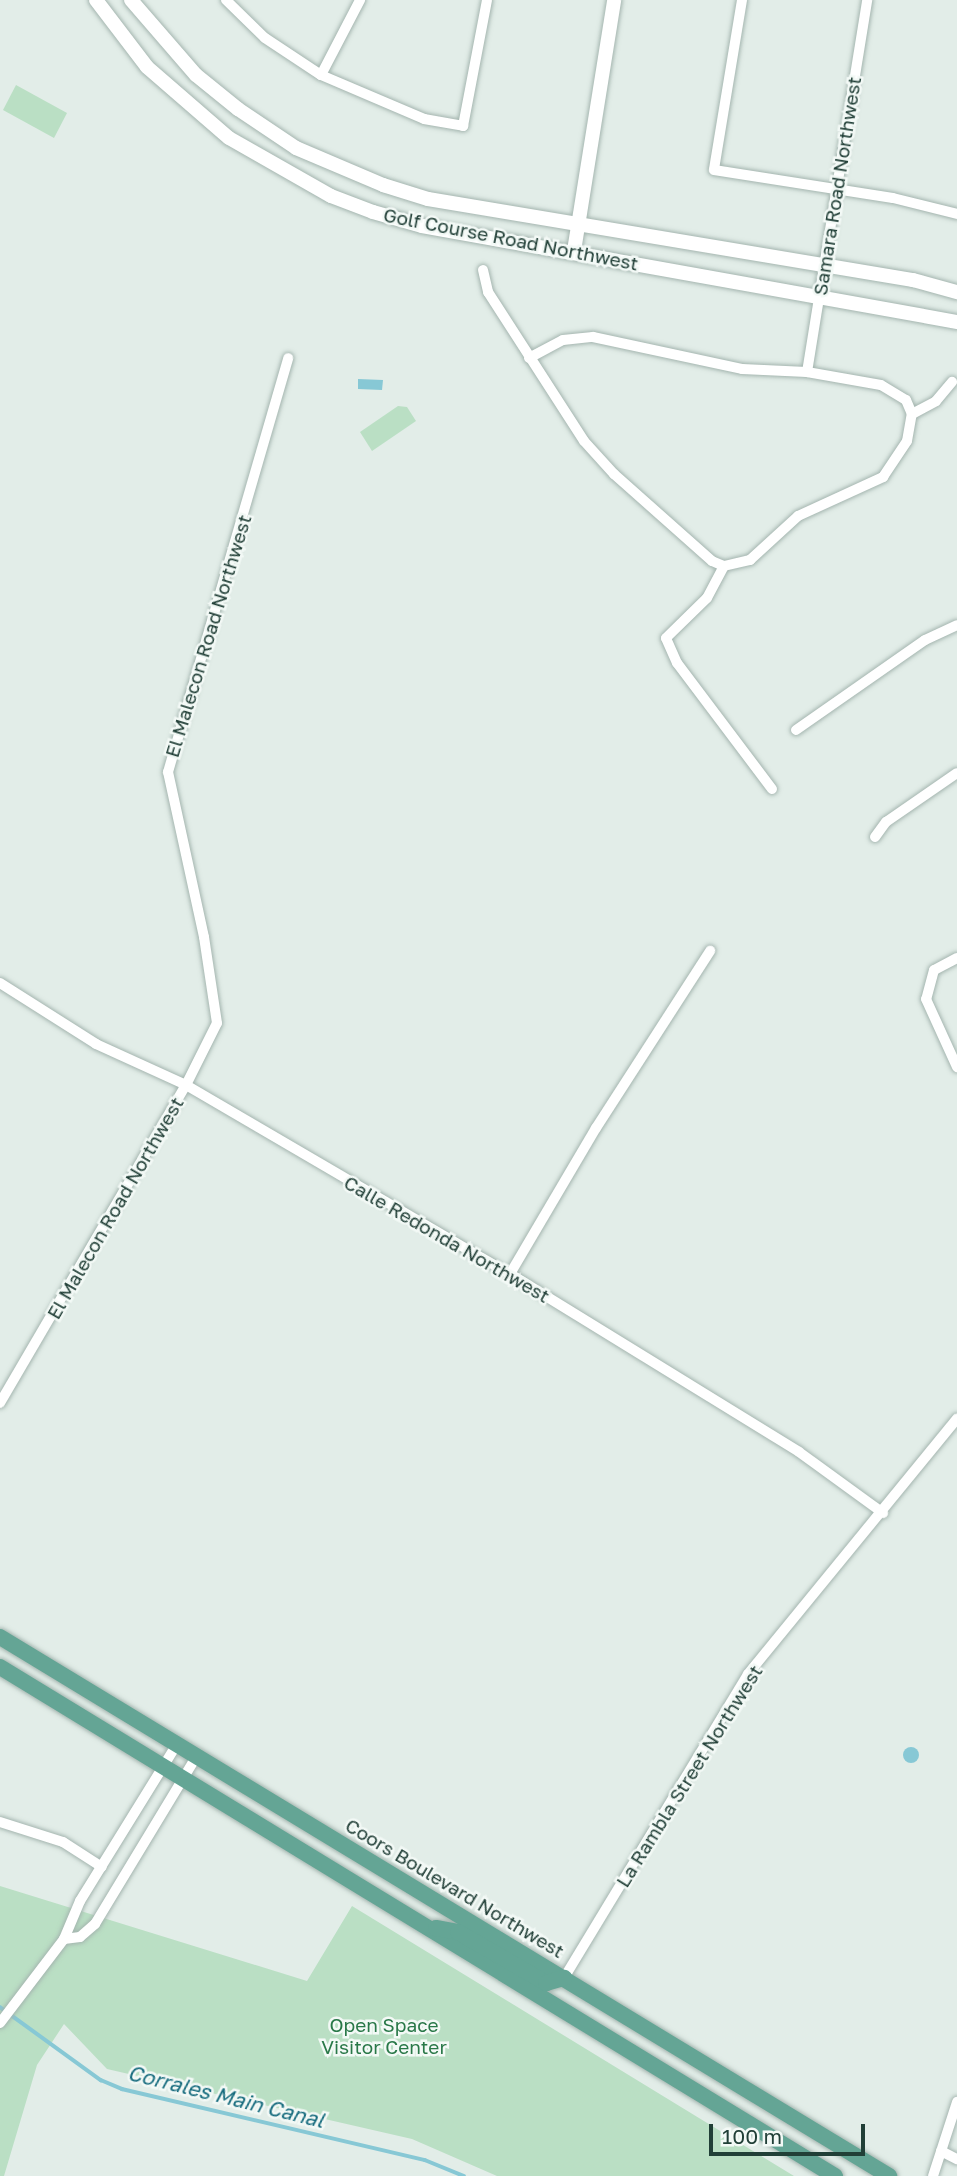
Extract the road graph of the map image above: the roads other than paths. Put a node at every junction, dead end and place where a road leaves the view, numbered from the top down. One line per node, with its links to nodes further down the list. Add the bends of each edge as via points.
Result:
1 (96, 0): 13 (main road, Golf Course Road Northwest, via 147,67 200,115 261,159 331,196 422,226)
2 (131, 0): 12 (main road, Golf Course Road Northwest, via 196,75 296,148 428,199)
3 (226, 0): 9 (street, via 265,38)
4 (360, 0): 9 (street)
5 (487, 0): 9 (street, via 463,126 412,115)
6 (614, 0): 12 (main road)
7 (742, 0): 10 (street, via 714,170)
8 (867, 0): 10 (street, Samara Road Northwest)
9 (321, 75)
10 (837, 190): 11 (street, via 932,205); 14 (street, Samara Road Northwest)
11 (957, 214)
12 (578, 224): 13 (main road); 14 (main road, Golf Course Road Northwest)
13 (574, 251): 17 (main road, Golf Course Road Northwest)
14 (826, 265): 16 (main road, Golf Course Road Northwest); 17 (street, Samara Road Northwest)
15 (483, 270): 20 (street, via 488,292)
16 (957, 292)
17 (820, 295): 18 (main road, Golf Course Road Northwest); 21 (street, Samara Road Northwest)
18 (957, 322)
19 (288, 358): 34 (street, El Malecon Road Northwest, via 168,772 204,937 217,1023)
20 (529, 358): 21 (street, via 579,337 679,352 742,369); 24 (street, via 598,458 712,561)
21 (807, 373): 23 (street, via 881,385 906,400)
22 (952, 382): 23 (street, via 936,401)
23 (912, 414): 24 (street, via 907,441 883,477 798,516 750,559)
24 (724, 566): 28 (street, via 707,598 666,638 677,663)
25 (957, 625): 26 (street, via 925,640)
26 (796, 730)
27 (957, 773): 29 (street, via 886,822)
28 (772, 789)
29 (875, 837)
30 (710, 951): 35 (street, via 596,1128)
31 (957, 958): 33 (street, via 934,970 926,999)
32 (0, 983): 34 (street, Calle Redonda Northwest, via 96,1044)
33 (957, 1067)
34 (186, 1085): 35 (street, Calle Redonda Northwest); 36 (street, El Malecon Road Northwest)
35 (510, 1275): 38 (street, Calle Redonda Northwest, via 799,1451)
36 (0, 1403)
37 (957, 1419): 38 (street, La Rambla Street Northwest)
38 (883, 1513): 49 (street, La Rambla Street Northwest, via 748,1674)
39 (0, 1637): 41 (main road, Coors Boulevard Northwest)
40 (0, 1667): 43 (main road)
41 (176, 1747): 42 (main road, Coors Boulevard Northwest); 43 (street)
42 (195, 1759): 44 (street); 49 (main road, Coors Boulevard Northwest)
43 (163, 1768): 44 (main road); 46 (street)
44 (182, 1779): 47 (main road); 48 (street, via 95,1924 80,1937)
45 (0, 1822): 46 (street, via 62,1842)
46 (102, 1867): 48 (street)
47 (423, 1925): 49 (main road, via 458,1932 546,1983); 54 (main road)
48 (64, 1939): 50 (street)
49 (565, 1978): 55 (main road, Coors Boulevard Northwest)
50 (0, 2024)
51 (957, 2102): 52 (street)
52 (941, 2151): 53 (street); 56 (street)
53 (957, 2160)
54 (835, 2176)
55 (888, 2176)
56 (933, 2176)

